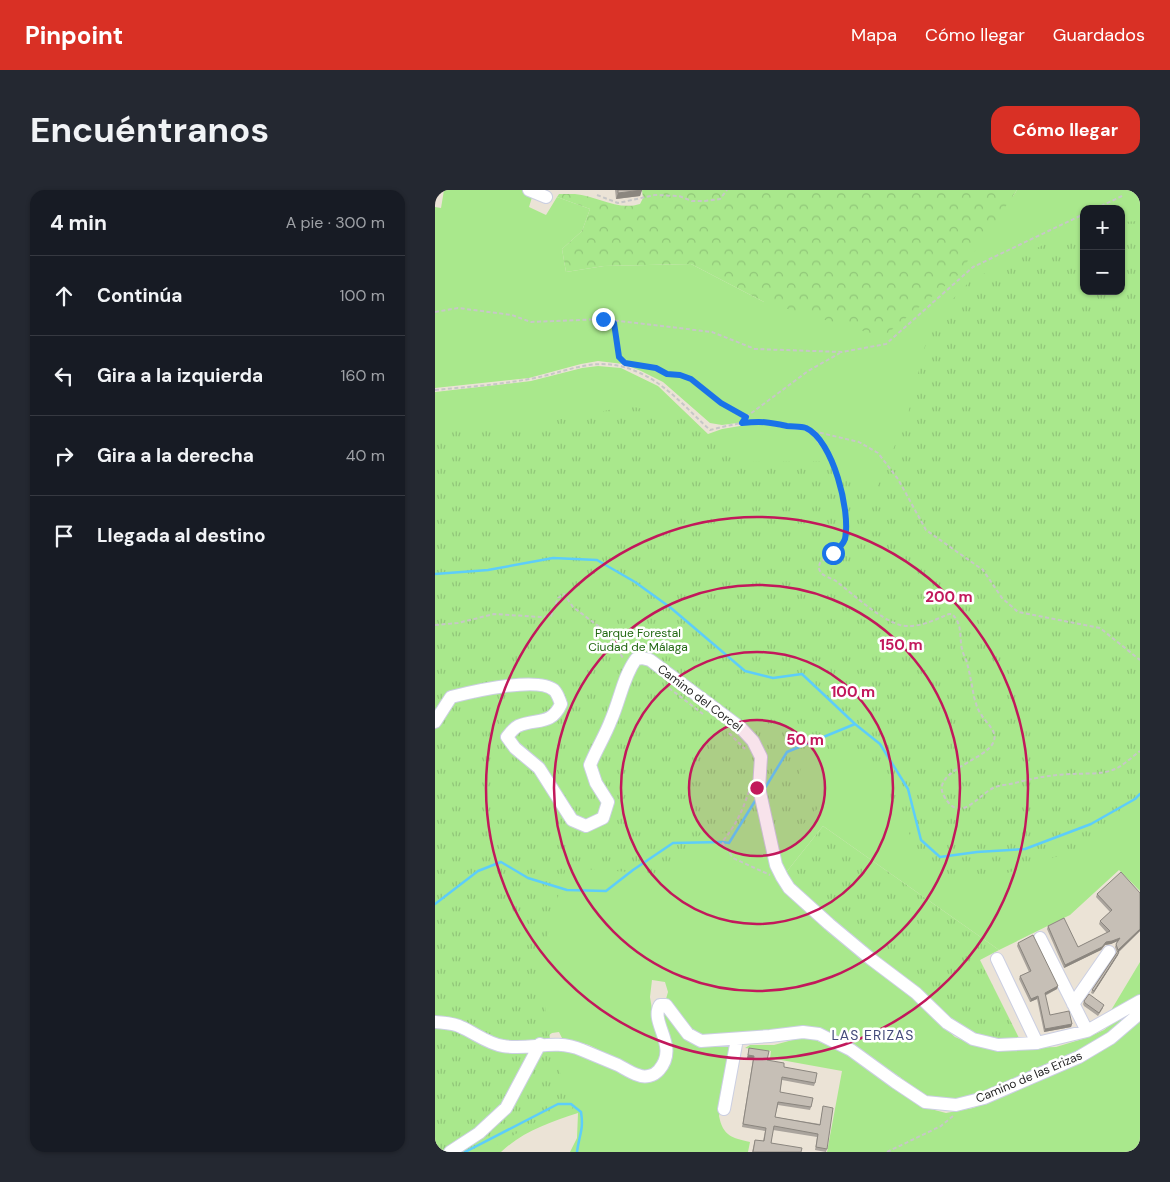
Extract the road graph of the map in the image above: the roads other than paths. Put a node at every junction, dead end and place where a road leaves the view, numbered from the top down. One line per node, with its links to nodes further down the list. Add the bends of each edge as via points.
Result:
1 (529, 190): 2 (street)
2 (546, 197)
3 (435, 722): 13 (street, Camino del Corcel, via 451,697 483,688 537,684 553,689 561,704 557,712 551,718 517,726 507,737 539,768 572,820 586,826 603,818 608,802 590,766 596,749 611,722 629,668 636,660 650,660 741,728 753,741 761,757 759,788 776,865 789,888 916,993 947,1024 973,1039 998,1045)
4 (1039, 938): 8 (street)
5 (1109, 952): 8 (street)
6 (997, 959): 13 (street)
7 (1140, 1001): 11 (street, Camino del Corcel)
8 (1073, 1004): 11 (street)
9 (1140, 1013): 12 (street, Camino de las Erizas, via 1111,1038 1079,1057 984,1098 956,1105 925,1102 851,1050 819,1034 803,1032)
10 (435, 1022): 14 (street, via 459,1025 501,1046 515,1048)
11 (1087, 1031): 13 (street, Camino del Corcel)
12 (737, 1039): 14 (street, Camino de las Erizas, via 701,1041 693,1038 666,1005 657,1011 666,1046 665,1058 658,1072 649,1076 638,1076 575,1047); 15 (street)
13 (1037, 1043)
14 (540, 1044): 16 (street, via 506,1108)
15 (724, 1109)
16 (450, 1152)

